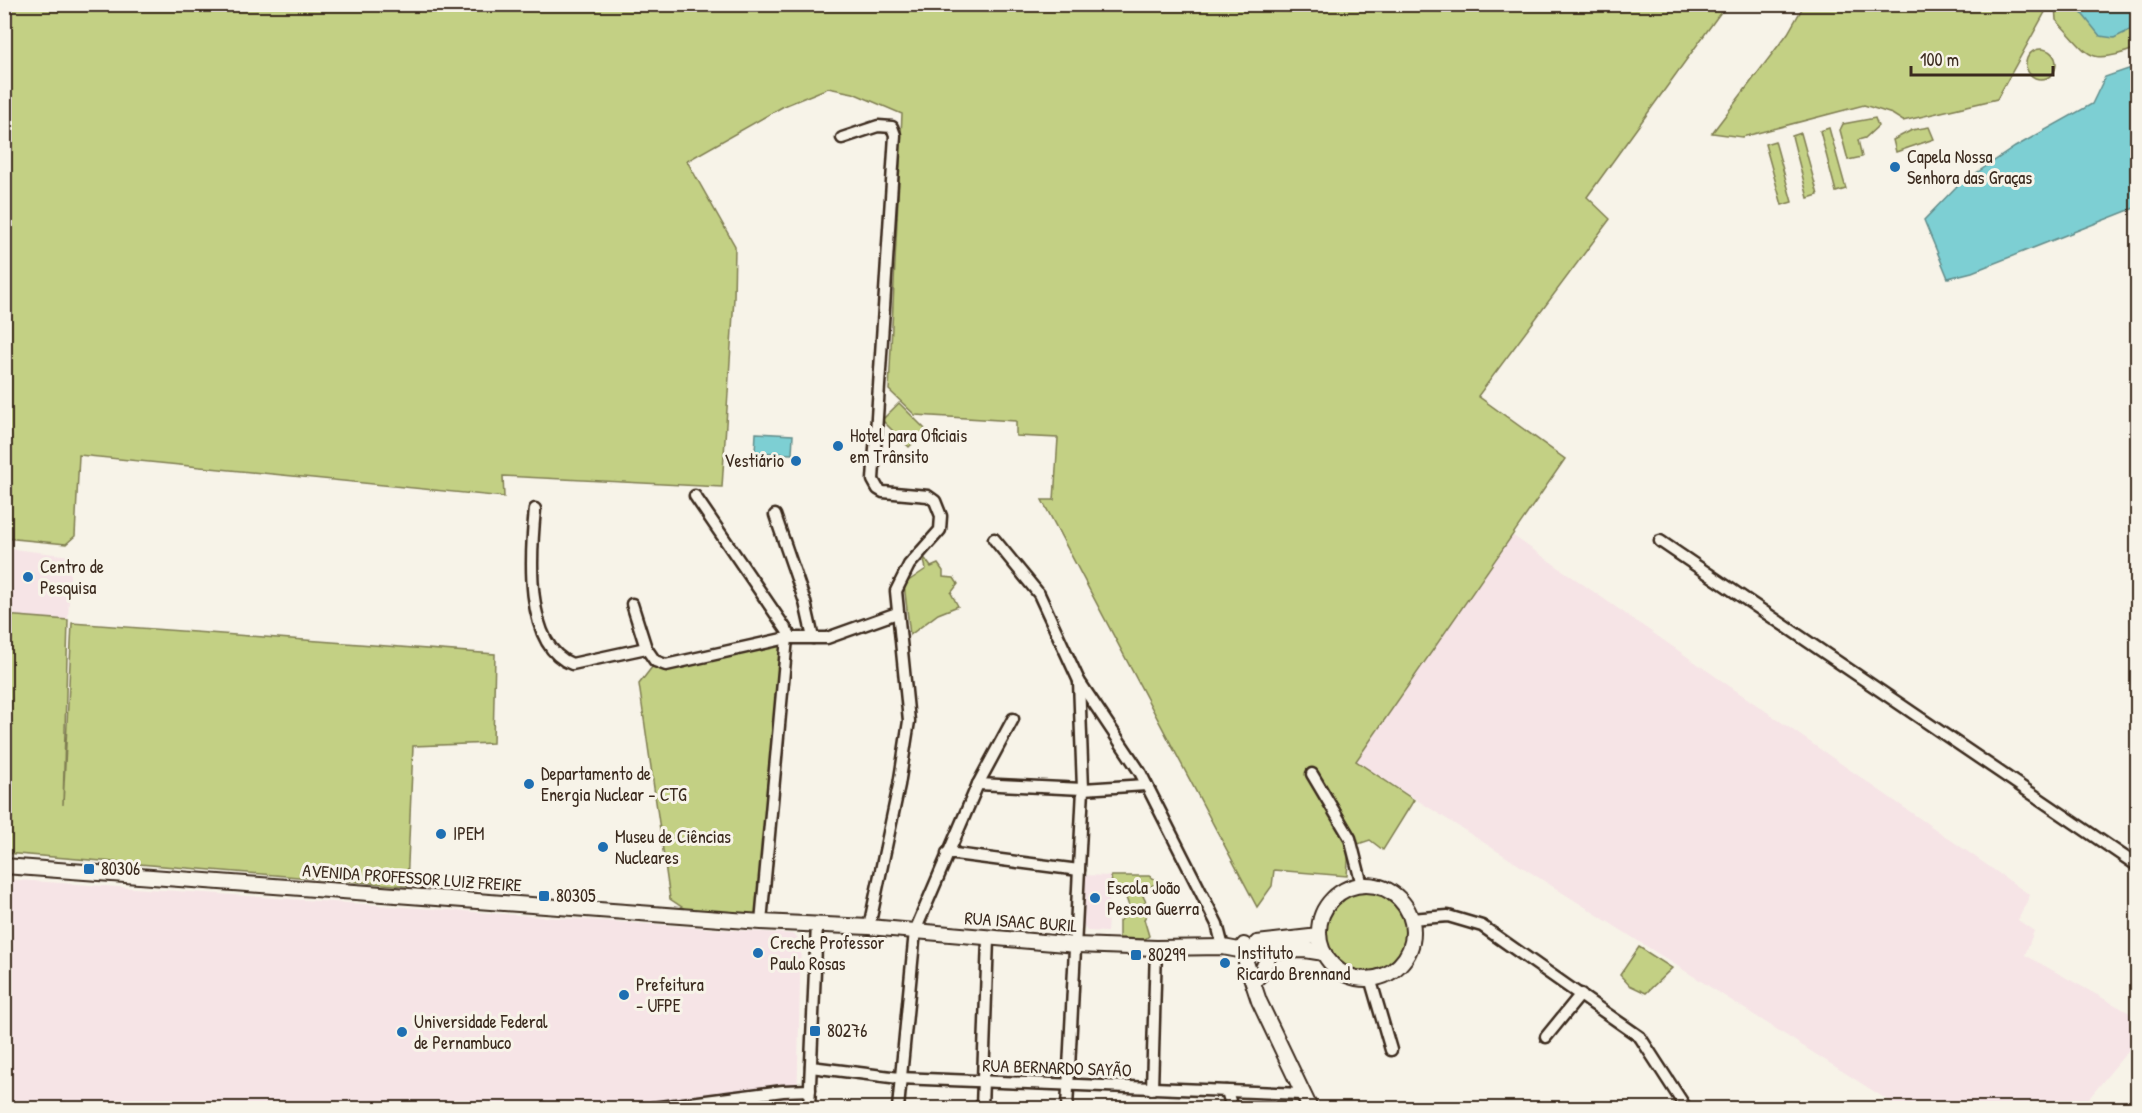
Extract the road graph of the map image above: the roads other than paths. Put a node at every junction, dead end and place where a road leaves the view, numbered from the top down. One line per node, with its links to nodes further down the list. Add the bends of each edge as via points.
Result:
1 (842, 138): 8 (street, via 883,125 892,127 895,135 873,480 883,492 928,496 936,501 941,516 936,535 899,582)
2 (695, 496): 9 (street)
3 (535, 509): 11 (street, via 530,573 539,621 556,652 564,661 583,663)
4 (775, 515): 10 (street)
5 (994, 539): 12 (street, via 1039,594)
6 (1660, 540): 20 (street)
7 (632, 604): 11 (street)
8 (897, 613): 10 (street, via 844,633); 26 (street, via 909,720)
9 (790, 638): 10 (street); 11 (street, via 666,665 655,661); 24 (street)
10 (813, 638)
11 (646, 648)
12 (1079, 681): 16 (street); 17 (street)
13 (1012, 718): 15 (street)
14 (1312, 774): 22 (street, via 1350,838)
15 (978, 784): 17 (street); 18 (street)
16 (1146, 786): 17 (street); 31 (street, via 1217,924)
17 (1083, 789): 21 (street)
18 (947, 853): 21 (street); 27 (street)
19 (4, 866): 24 (main road, AVENIDA PROFESSOR LUIZ FREIRE)
20 (2138, 866)
21 (1079, 870): 30 (street)
22 (1362, 885): 23 (main road, via 1396,896); 28 (main road, via 1345,890 1330,902 1321,918)
23 (1411, 919): 36 (main road, via 1407,955 1387,974); 38 (street, via 1448,916 1482,926)
24 (761, 922): 25 (main road, AVENIDA PROFESSOR LUIZ FREIRE)
25 (817, 924): 26 (main road, RUA ISAAC BURIL); 41 (street)
26 (869, 927): 27 (main road, RUA ISAAC BURIL)
27 (915, 931): 29 (main road, RUA ISAAC BURIL); 42 (street)
28 (1319, 936): 32 (main road, RUA ISAAC BURIL); 35 (main road)
29 (988, 939): 30 (main road, RUA ISAAC BURIL); 43 (street)
30 (1077, 945): 33 (main road, RUA ISAAC BURIL); 44 (street)
31 (1223, 947): 32 (main road, RUA ISAAC BURIL); 33 (main road, RUA ISAAC BURIL)
32 (1244, 947): 34 (main road, RUA ISAAC BURIL); 37 (main road)
33 (1156, 948): 45 (street)
34 (1271, 951): 35 (main road, RUA ISAAC BURIL); 37 (main road)
35 (1324, 953): 36 (main road, via 1343,973)
36 (1370, 978): 40 (street)
37 (1254, 981): 48 (main road, via 1266,1018)
38 (1581, 994): 39 (street); 56 (street, via 1648,1045)
39 (1546, 1037)
40 (1391, 1050)
41 (811, 1067): 42 (street, RUA BERNARDO SAYÃO); 46 (street)
42 (899, 1078): 43 (street, RUA BERNARDO SAYÃO); 51 (street)
43 (982, 1082): 44 (street, RUA BERNARDO SAYÃO); 52 (street)
44 (1068, 1085): 45 (street, RUA BERNARDO SAYÃO); 53 (street)
45 (1152, 1089): 47 (street, RUA BERNARDO SAYÃO)
46 (810, 1090): 49 (street); 50 (street)
47 (1227, 1091): 48 (street, RUA BERNARDO SAYÃO); 54 (street)
48 (1302, 1094): 55 (main road)
49 (652, 1108)
50 (809, 1108)
51 (898, 1108)
52 (982, 1108)
53 (1067, 1108)
54 (1232, 1108)
55 (1310, 1108)
56 (1686, 1108)

